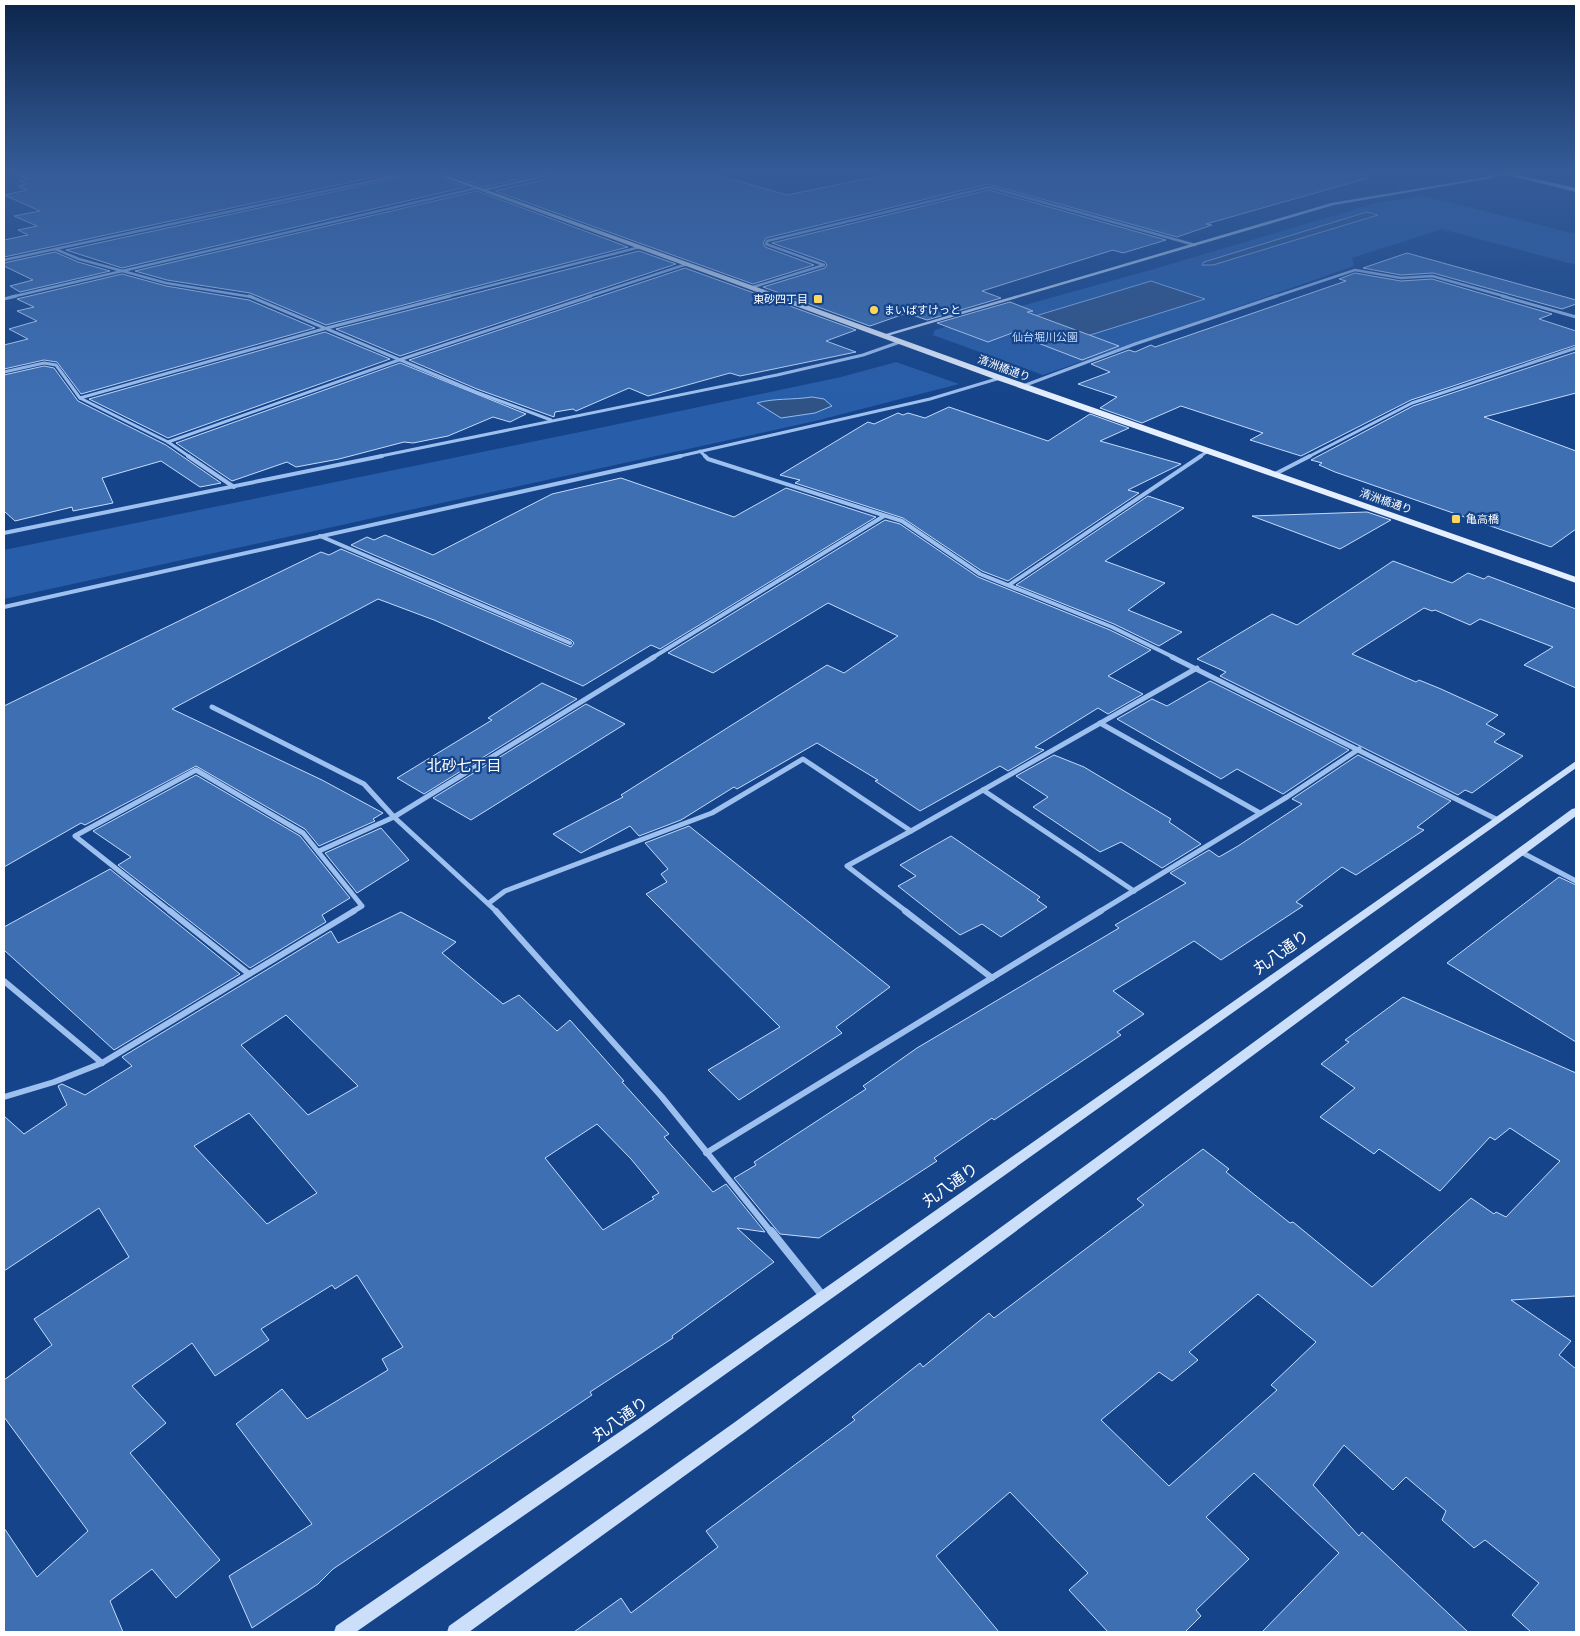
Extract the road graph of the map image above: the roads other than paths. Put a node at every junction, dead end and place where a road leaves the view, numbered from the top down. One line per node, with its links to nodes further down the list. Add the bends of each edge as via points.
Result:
1 (67, 246): 6 (street)
2 (228, 246): 9 (street)
3 (772, 246): 10 (street, via 824,265)
4 (1190, 246): 14 (main road)
5 (640, 247): 8 (main road, 清洲橋通り); 13 (street)
6 (55, 249): 7 (street); 9 (street)
7 (4, 260)
8 (687, 264): 10 (main road, 清洲橋通り); 17 (street)
9 (119, 271): 11 (street); 13 (street, via 166,283 246,295)
10 (753, 287): 14 (main road, 清洲橋通り)
11 (4, 299)
12 (1576, 317): 20 (street, via 1432,276 1401,278 1356,270 1135,344)
13 (328, 328): 17 (street); 21 (street)
14 (882, 336): 15 (main road, 清洲橋通り)
15 (900, 342): 19 (main road, 清洲橋通り); 22 (street, via 863,355 776,375)
16 (1576, 348): 26 (street, via 1412,404)
17 (399, 360): 22 (street); 23 (street)
18 (4, 372): 21 (street, via 44,363 56,366)
19 (1000, 378): 20 (main road, 清洲橋通り); 25 (street, via 930,399)
20 (1023, 386): 24 (main road, 清洲橋通り)
21 (80, 398): 23 (street)
22 (552, 421): 27 (street)
23 (168, 442): 27 (street)
24 (1208, 451): 26 (main road, 清洲橋通り); 32 (street)
25 (700, 452): 28 (street, via 708,459); 30 (street)
26 (1275, 474): 31 (main road, 清洲橋通り)
27 (234, 486): 29 (street)
28 (884, 516): 32 (street, via 902,521 980,574); 43 (street)
29 (4, 533)
30 (319, 536): 33 (street); 34 (street)
31 (1576, 580)
32 (1008, 585): 35 (street, via 1112,627)
33 (4, 607)
34 (570, 642)
35 (1196, 668): 37 (street); 38 (street)
36 (212, 707): 43 (street, via 364,784)
37 (1100, 723): 40 (street); 42 (street)
38 (1359, 749): 42 (street); 44 (street)
39 (1576, 764): 44 (main road, 丸八通り)
40 (983, 790): 45 (street); 49 (street)
41 (1576, 811): 47 (main road)
42 (1260, 813): 49 (street)
43 (394, 817): 46 (street); 50 (street)
44 (1498, 820): 57 (main road, 丸八通り)
45 (912, 831): 50 (street, via 803,759 712,813 505,891); 52 (street, via 847,866)
46 (319, 851): 51 (street, via 362,906); 51 (street, via 303,833 196,770 74,836)
47 (1521, 852): 48 (street); 59 (main road)
48 (1576, 882)
49 (1134, 891): 52 (street)
50 (488, 903): 56 (street, via 662,1097)
51 (249, 974): 54 (street)
52 (992, 978): 56 (street)
53 (4, 981): 54 (street)
54 (102, 1063): 55 (street)
55 (4, 1097)
56 (706, 1153): 57 (street)
57 (823, 1297): 58 (main road, 丸八通り)
58 (342, 1632)
59 (456, 1632)

